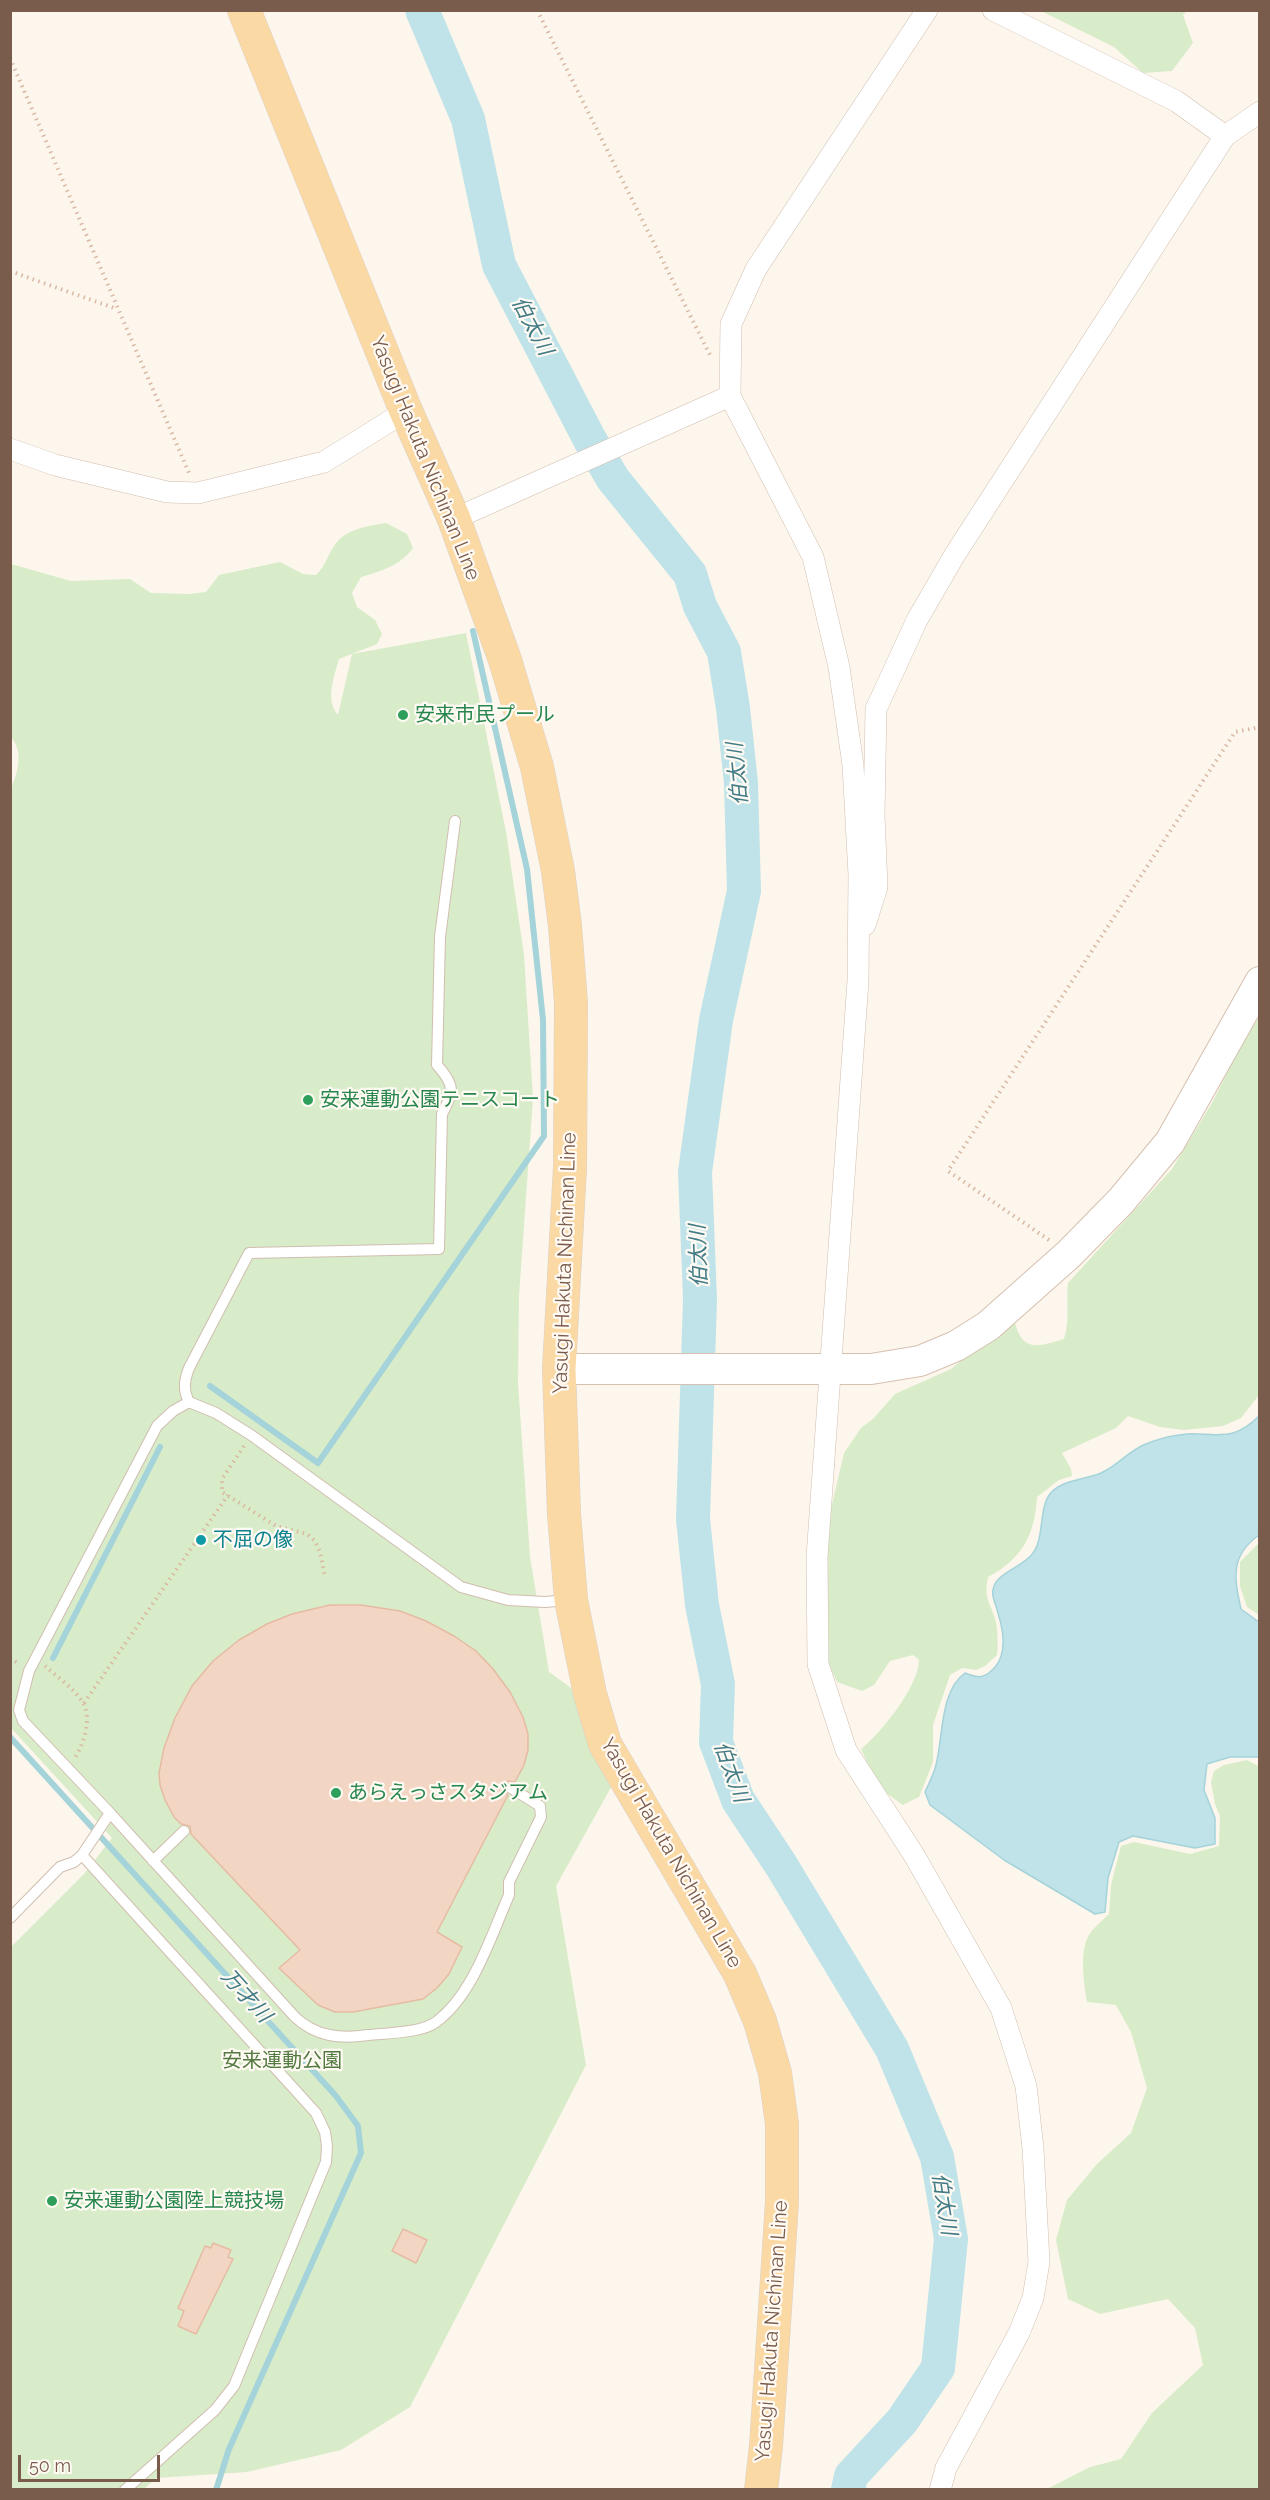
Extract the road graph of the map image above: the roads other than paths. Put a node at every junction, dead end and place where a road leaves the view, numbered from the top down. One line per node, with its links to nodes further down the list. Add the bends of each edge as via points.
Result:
1 (244, 10): 7 (main road, Yasugi Hakuta Nichinan Line)
2 (927, 10): 6 (street, via 756,269 731,324)
3 (993, 10): 5 (street, via 1176,101)
4 (1260, 112): 5 (street)
5 (1225, 136): 11 (street, via 954,556 917,620 876,709 877,886)
6 (723, 400): 9 (street); 11 (street, via 813,557 839,667 853,765 859,875)
7 (406, 411): 8 (street, via 324,462 198,493 167,492 55,465); 9 (main road, Yasugi Hakuta Nichinan Line)
8 (10, 449)
9 (468, 513): 13 (main road, Yasugi Hakuta Nichinan Line, via 537,766 565,926 571,1003 570,1167)
10 (455, 821): 15 (lane, via 440,937 437,1065 450,1079 452,1094 442,1114 439,1249 249,1252 189,1368 184,1381)
11 (857, 952): 14 (street, via 858,981)
12 (1260, 982): 14 (street, via 1170,1142 1121,1201 1069,1254 988,1326 956,1346 920,1361 871,1369)
13 (559, 1369): 14 (street); 16 (main road, Yasugi Hakuta Nichinan Line, via 564,1514)
14 (823, 1370): 25 (street, via 830,1402 817,1557 818,1664 846,1750 914,1855 1001,2008 1026,2085 1034,2148 1039,2262 1033,2298 1019,2333 946,2468)
15 (189, 1402): 16 (lane, via 216,1413 251,1436 461,1587 508,1600); 18 (lane, via 157,1426 29,1671 19,1710 23,1721)
16 (572, 1600): 24 (main road, Yasugi Hakuta Nichinan Line, via 590,1694 605,1744 740,1974 760,2021 775,2073 782,2124 782,2202)
17 (511, 1788): 21 (lane, via 540,1806 540,1817 466,1990 436,2023 422,2028 341,2038 302,2023)
18 (110, 1813): 20 (lane); 21 (lane)
19 (184, 1831): 21 (lane)
20 (82, 1855): 22 (lane, via 74,1863 60,1867); 23 (lane, via 316,2113 327,2146 326,2162 234,2386 215,2410)
21 (153, 1861)
22 (10, 1918)
23 (125, 2490)
24 (761, 2490)
25 (940, 2490)

